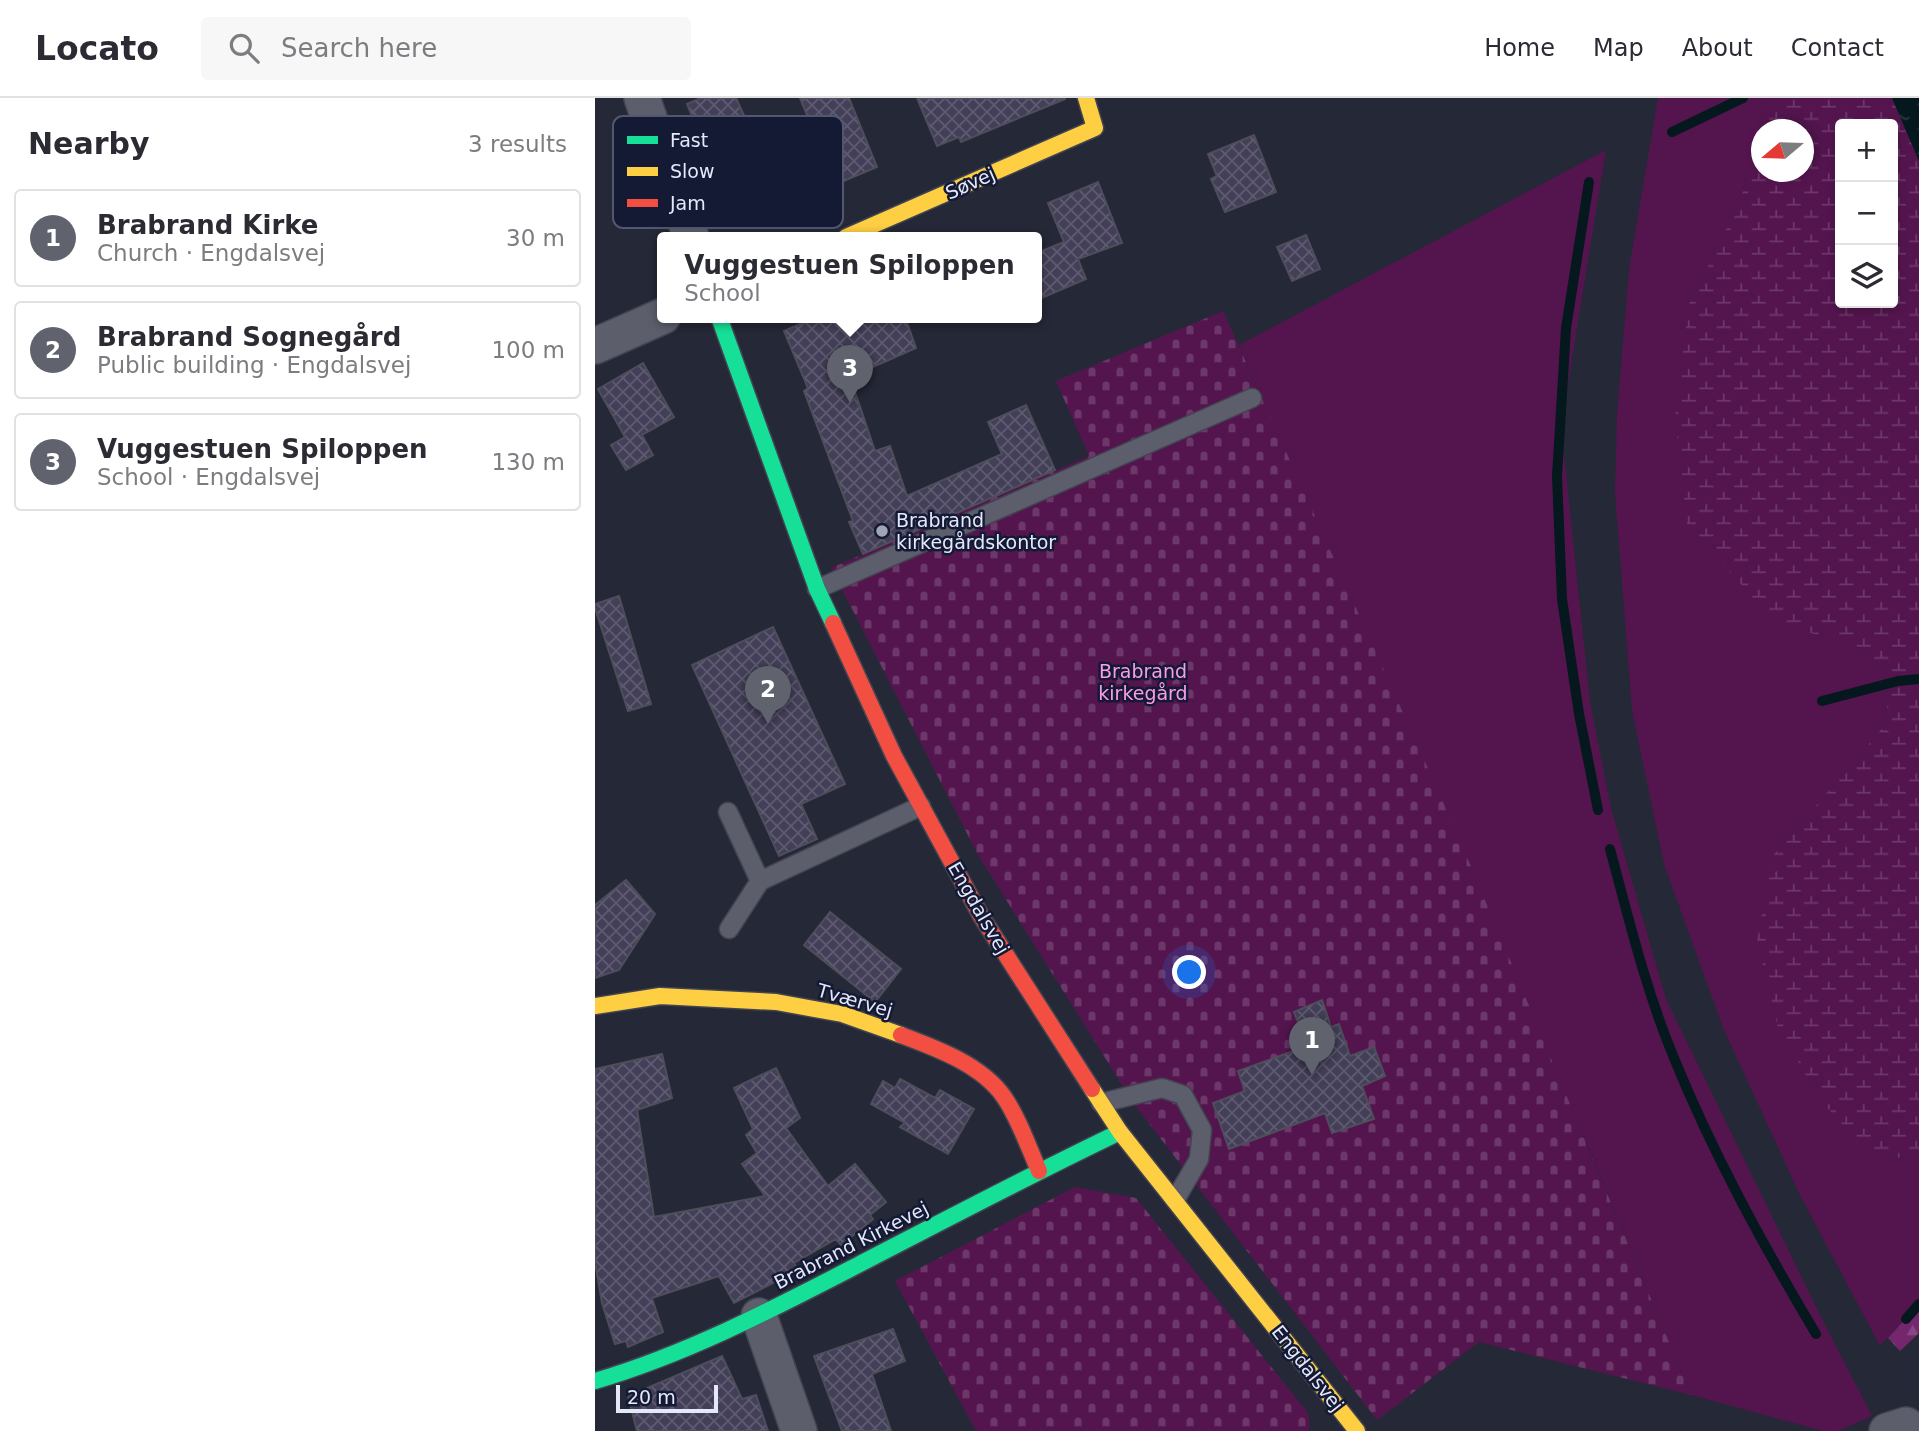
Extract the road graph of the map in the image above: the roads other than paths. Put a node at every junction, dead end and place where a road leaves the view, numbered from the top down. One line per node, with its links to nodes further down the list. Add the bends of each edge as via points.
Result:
1 (642, 98): 3 (street)
2 (1086, 98): 4 (street, Søvej, via 1095,128)
3 (648, 116)
4 (856, 232)
5 (657, 319): 7 (street)
6 (721, 323): 9 (street, Engdalsvej)
7 (595, 346)
8 (1252, 398): 9 (lane)
9 (817, 589): 10 (street, Engdalsvej)
10 (922, 806): 12 (lane); 15 (street, Engdalsvej, via 981,916)
11 (728, 812): 12 (lane)
12 (760, 881): 13 (lane)
13 (729, 929)
14 (595, 1006): 17 (street, Tværvej, via 660,996 775,1002 842,1014 908,1038 986,1077 1015,1115)
15 (1101, 1102): 16 (street, Engdalsvej); 18 (lane, via 1162,1088 1183,1096 1202,1130 1199,1159)
16 (1120, 1132): 17 (street, Brabrand Kirkevej); 18 (street, Engdalsvej)
17 (1039, 1171): 19 (street, Brabrand Kirkevej)
18 (1175, 1200): 21 (street, Engdalsvej)
19 (759, 1316): 20 (street, Brabrand Kirkevej); 22 (street)
20 (595, 1381)
21 (1350, 1429)
22 (799, 1431)

